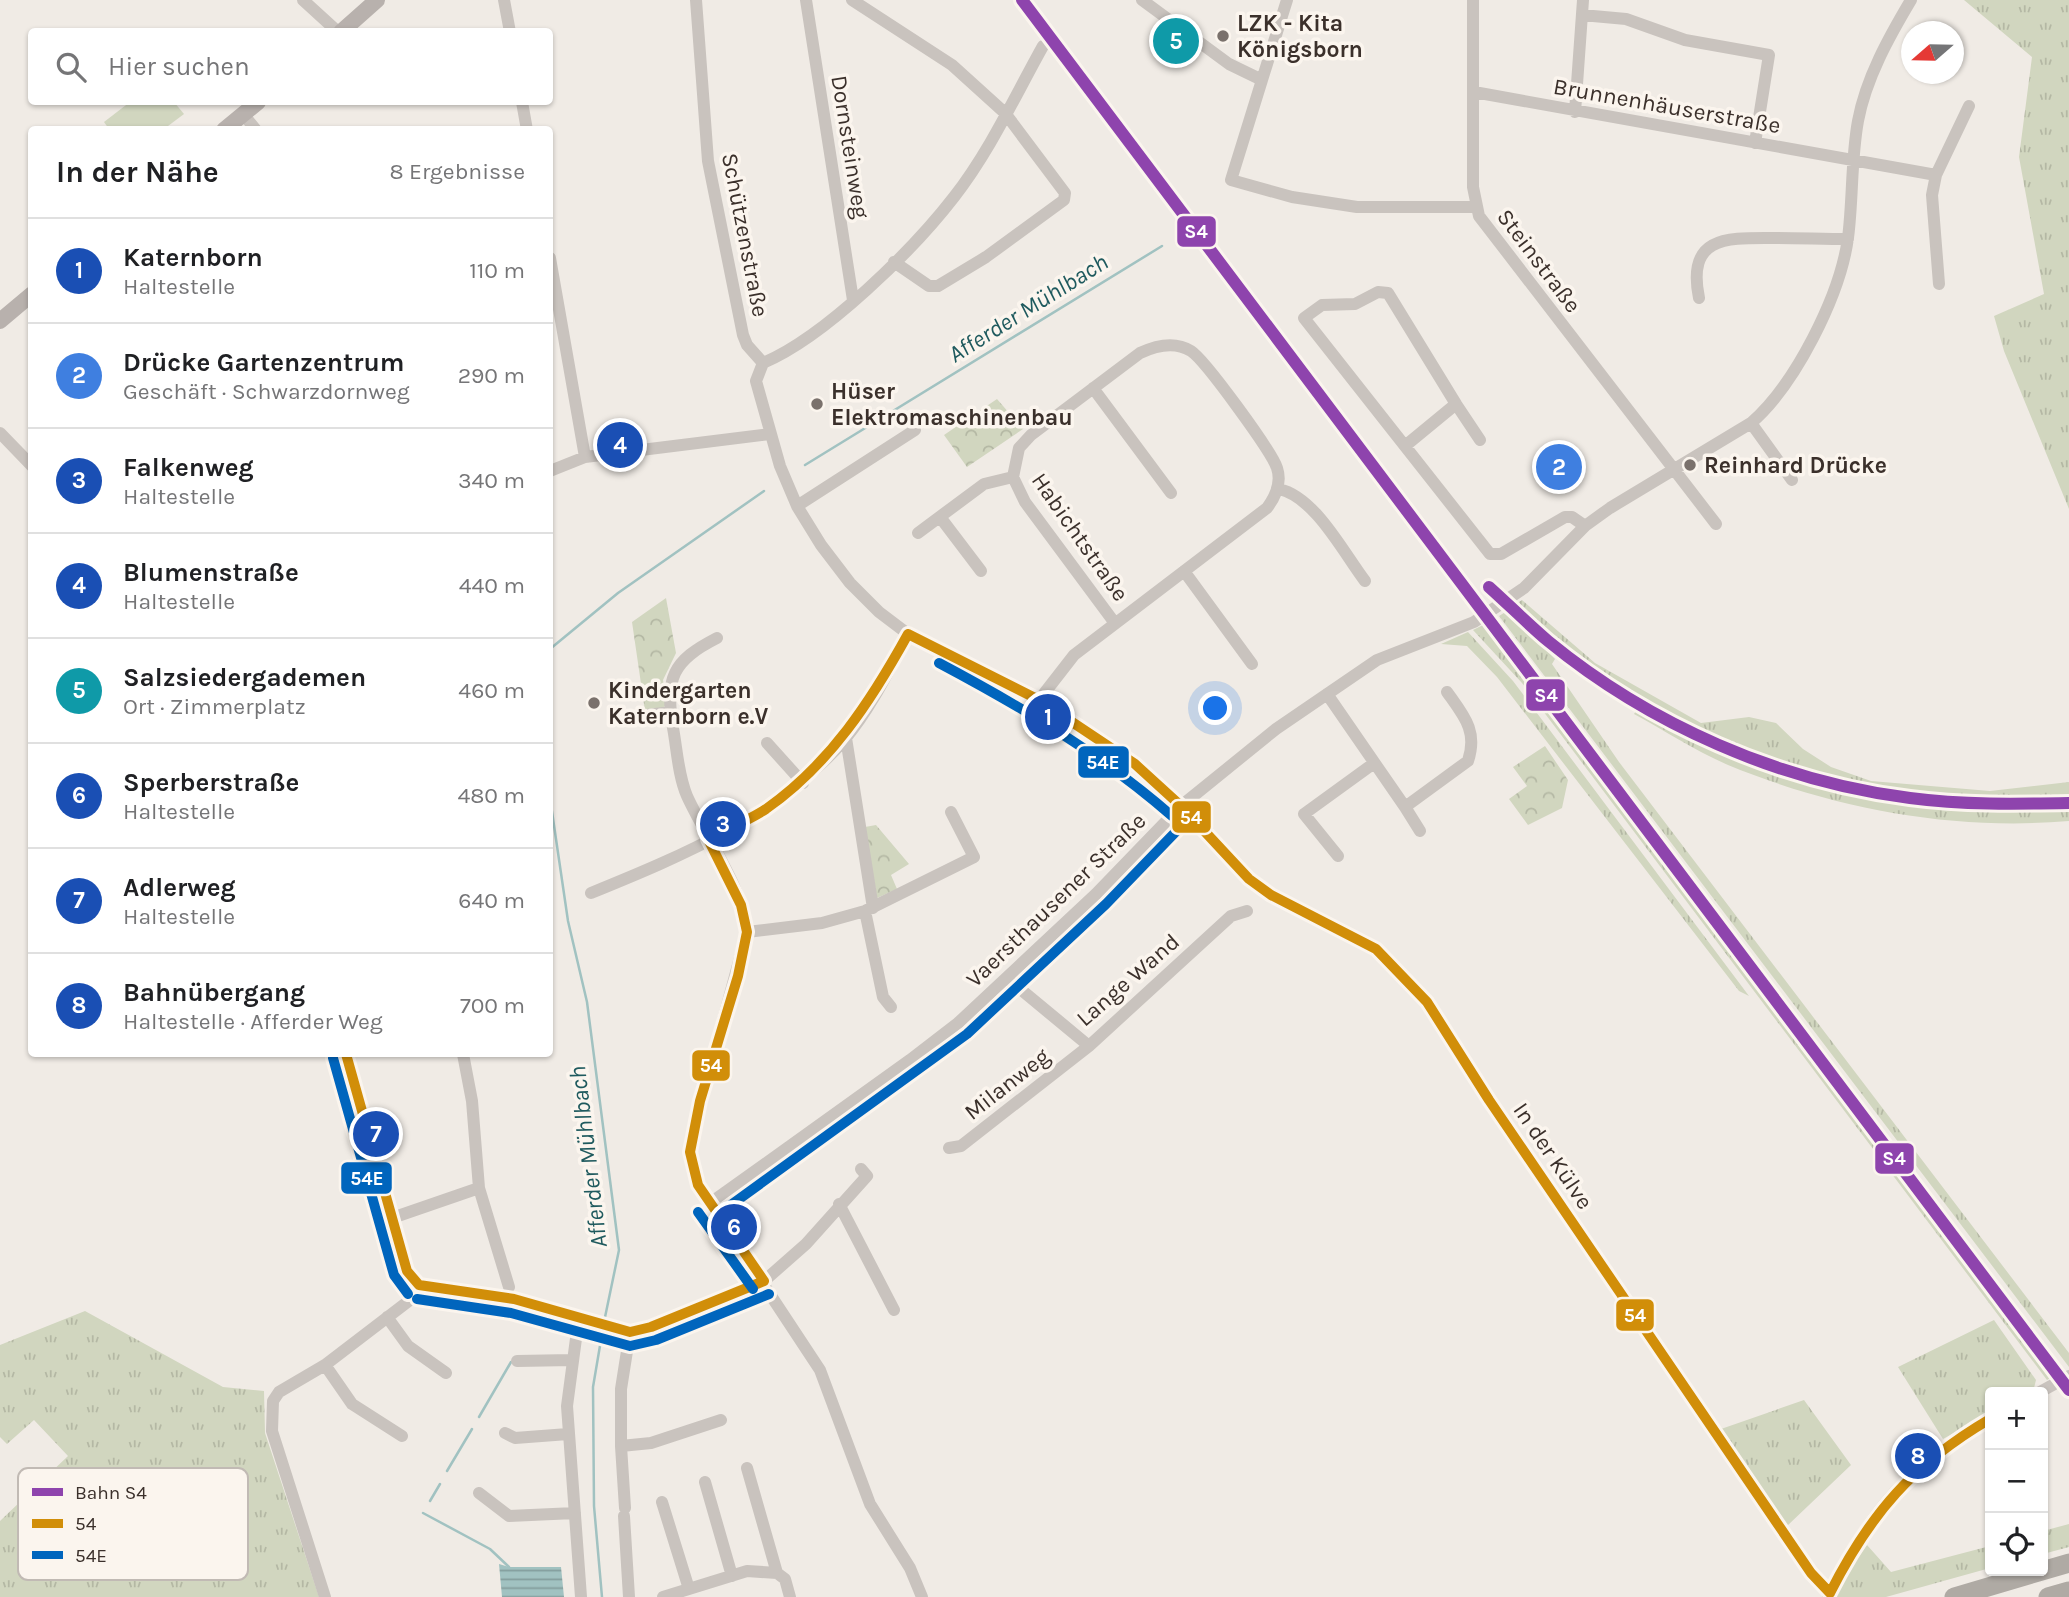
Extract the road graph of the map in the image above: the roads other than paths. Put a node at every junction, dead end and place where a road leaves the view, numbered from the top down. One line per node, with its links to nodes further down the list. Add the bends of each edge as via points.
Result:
1 (303, 0): 13 (street)
2 (377, 0): 14 (main road)
3 (504, 0): 15 (street)
4 (696, 0): 40 (street, Schützenstraße, via 708,161 743,335)
5 (806, 0): 38 (street, Dornsteinweg)
6 (852, 0): 23 (street, via 952,65)
7 (1142, 0): 17 (street, via 1221,59)
8 (1287, 0): 17 (street)
9 (1473, 0): 18 (street, Steinstraße)
10 (1584, 0): 12 (street)
11 (1911, 0): 29 (street, Vaersthausener Straße, via 1881,53 1858,120)
12 (1582, 15): 22 (street); 28 (street, via 1626,19 1685,40 1769,55)
13 (334, 28)
14 (344, 28)
15 (509, 28)
16 (1042, 46): 23 (street)
17 (1262, 80): 31 (street, via 1231,180 1292,197 1357,207)
18 (1474, 92): 22 (street, Brunnenhäuserstraße); 31 (street, Steinstraße)
19 (254, 105): 24 (main road)
20 (523, 105): 27 (street)
21 (1969, 106): 30 (street)
22 (1575, 112): 28 (street, Brunnenhäuserstraße)
23 (1005, 113): 33 (street, via 954,197); 33 (street, via 1065,193 1064,200 938,286 929,286)
24 (243, 114): 25 (main road); 26 (street)
25 (230, 126)
26 (253, 126)
27 (526, 126)
28 (1755, 143): 29 (street, Brunnenhäuserstraße)
29 (1854, 158): 30 (street, Brunnenhäuserstraße); 32 (street, Vaersthausener Straße)
30 (1936, 175): 35 (street, via 1932,195)
31 (1476, 207): 51 (street, Steinstraße, via 1499,246)
32 (1848, 239): 37 (street, via 1727,238 1704,252 1698,263 1695,281); 43 (street, Vaersthausener Straße, via 1825,309 1799,364 1768,408)
33 (894, 262): 38 (street)
34 (553, 275): 49 (street)
35 (1938, 284)
36 (28, 297): 39 (main road)
37 (1699, 298)
38 (853, 300): 40 (street, via 802,342)
39 (0, 321)
40 (763, 363): 46 (street, via 756,381)
41 (1093, 388): 53 (street, Habichtstraße, via 1024,441 1015,457); 55 (street, Habichtstraße, via 1150,349 1168,345 1190,350 1273,460); 56 (street)
42 (1456, 404): 47 (street); 48 (street); 48 (street, via 1388,293 1378,292 1355,304 1322,305 1304,318)
43 (1751, 422): 51 (street, Vaersthausener Straße); 54 (street)
44 (915, 430): 57 (street)
45 (0, 433): 50 (street)
46 (770, 434): 49 (street); 57 (street)
47 (1480, 440)
48 (1405, 446): 60 (street, via 1490,554 1502,554 1565,517)
49 (585, 457): 52 (street)
50 (28, 462)
51 (1674, 469): 59 (street); 60 (street, Vaersthausener Straße)
52 (553, 470)
53 (1013, 477): 58 (street, Habichtstraße, via 984,484); 65 (street, Habichtstraße, via 1026,502)
54 (1792, 480)
55 (1279, 488): 63 (street, Habichtstraße, via 1261,514); 64 (street, via 1308,503)
56 (1171, 493)
57 (797, 506): 66 (street, via 850,583)
58 (940, 517): 61 (street, Habichtstraße); 62 (street)
59 (1716, 524)
60 (1585, 526): 70 (street, Vaersthausener Straße, via 1513,596 1461,628 1377,660)
61 (918, 533)
62 (981, 571)
63 (1184, 571): 65 (street, Habichtstraße); 68 (street)
64 (1365, 582)
65 (1114, 622): 71 (street, Habichtstraße, via 1074,655)
66 (908, 634): 71 (street); 74 (street)
67 (717, 638): 72 (street, via 682,659 670,685)
68 (1252, 664)
69 (1447, 692): 79 (street, via 1473,734 1468,761)
70 (1327, 694): 76 (street); 78 (street, Vaersthausener Straße)
71 (1039, 700): 78 (street, via 1135,764)
72 (671, 712): 73 (street); 82 (street, via 685,792)
73 (639, 716)
74 (846, 738): 77 (street); 85 (street)
75 (767, 743): 77 (street)
76 (1373, 764): 79 (street); 83 (street, via 1304,814)
77 (803, 783): 82 (street, via 762,812)
78 (1181, 806): 88 (street, Vaersthausener Straße); 128 (street, In der Külve, via 1249,879 1376,949 1427,1002)
79 (1405, 807): 81 (street)
80 (951, 812): 85 (street, via 974,857)
81 (1420, 831)
82 (708, 839): 84 (street, via 645,872); 87 (street, via 741,905)
83 (1338, 856)
84 (591, 893)
85 (869, 910): 87 (street, via 822,923); 89 (street, via 883,997)
86 (1247, 911): 90 (street, Lange Wand, via 1231,916)
87 (747, 932): 96 (street, via 692,1134 692,1167)
88 (1007, 978): 90 (street, Lange Wand); 96 (street, Vaersthausener Straße, via 921,1053)
89 (891, 1007)
90 (1089, 1046): 93 (street, Milanweg, via 961,1146)
91 (347, 1057): 98 (street)
92 (464, 1057): 95 (street)
93 (949, 1148)
94 (861, 1169): 97 (street, via 867,1176)
95 (480, 1188): 98 (street); 101 (street)
96 (709, 1204): 99 (street)
97 (839, 1204): 99 (street, via 806,1244); 102 (street)
98 (392, 1218): 100 (street, via 407,1271)
99 (764, 1281): 105 (street); 134 (street, via 820,1370 870,1504 910,1568)
100 (419, 1285): 103 (street, via 514,1299); 104 (street, via 410,1300)
101 (509, 1287)
102 (894, 1310)
103 (579, 1316): 105 (street); 106 (street)
104 (387, 1317): 108 (street); 109 (street, via 408,1346)
105 (630, 1332): 117 (street, via 621,1389)
106 (572, 1360): 107 (street); 115 (street)
107 (517, 1361)
108 (325, 1365): 116 (street, via 352,1404); 129 (street, via 279,1392 271,1411 272,1431)
109 (446, 1373)
110 (2069, 1377): 111 (street)
111 (2048, 1388)
112 (721, 1420): 117 (street, via 651,1443)
113 (1985, 1422): 128 (street, via 1937,1450 1913,1472 1863,1530)
114 (505, 1433): 115 (street, via 514,1438)
115 (568, 1434): 122 (street)
116 (402, 1436)
117 (621, 1446): 131 (street)
118 (747, 1468): 124 (street)
119 (705, 1482): 125 (street)
120 (479, 1493): 122 (street, via 509,1516)
121 (662, 1502): 126 (street)
122 (575, 1513): 130 (street)
123 (2069, 1563): 135 (highway)
124 (777, 1573): 125 (street); 133 (street, via 785,1579)
125 (732, 1576): 126 (street)
126 (695, 1591): 132 (street)
127 (2069, 1591): 136 (highway)
128 (1829, 1595)
129 (325, 1597)
130 (581, 1597)
131 (629, 1597)
132 (663, 1597)
133 (790, 1597)
134 (922, 1597)
135 (1954, 1597)
136 (2048, 1597)

